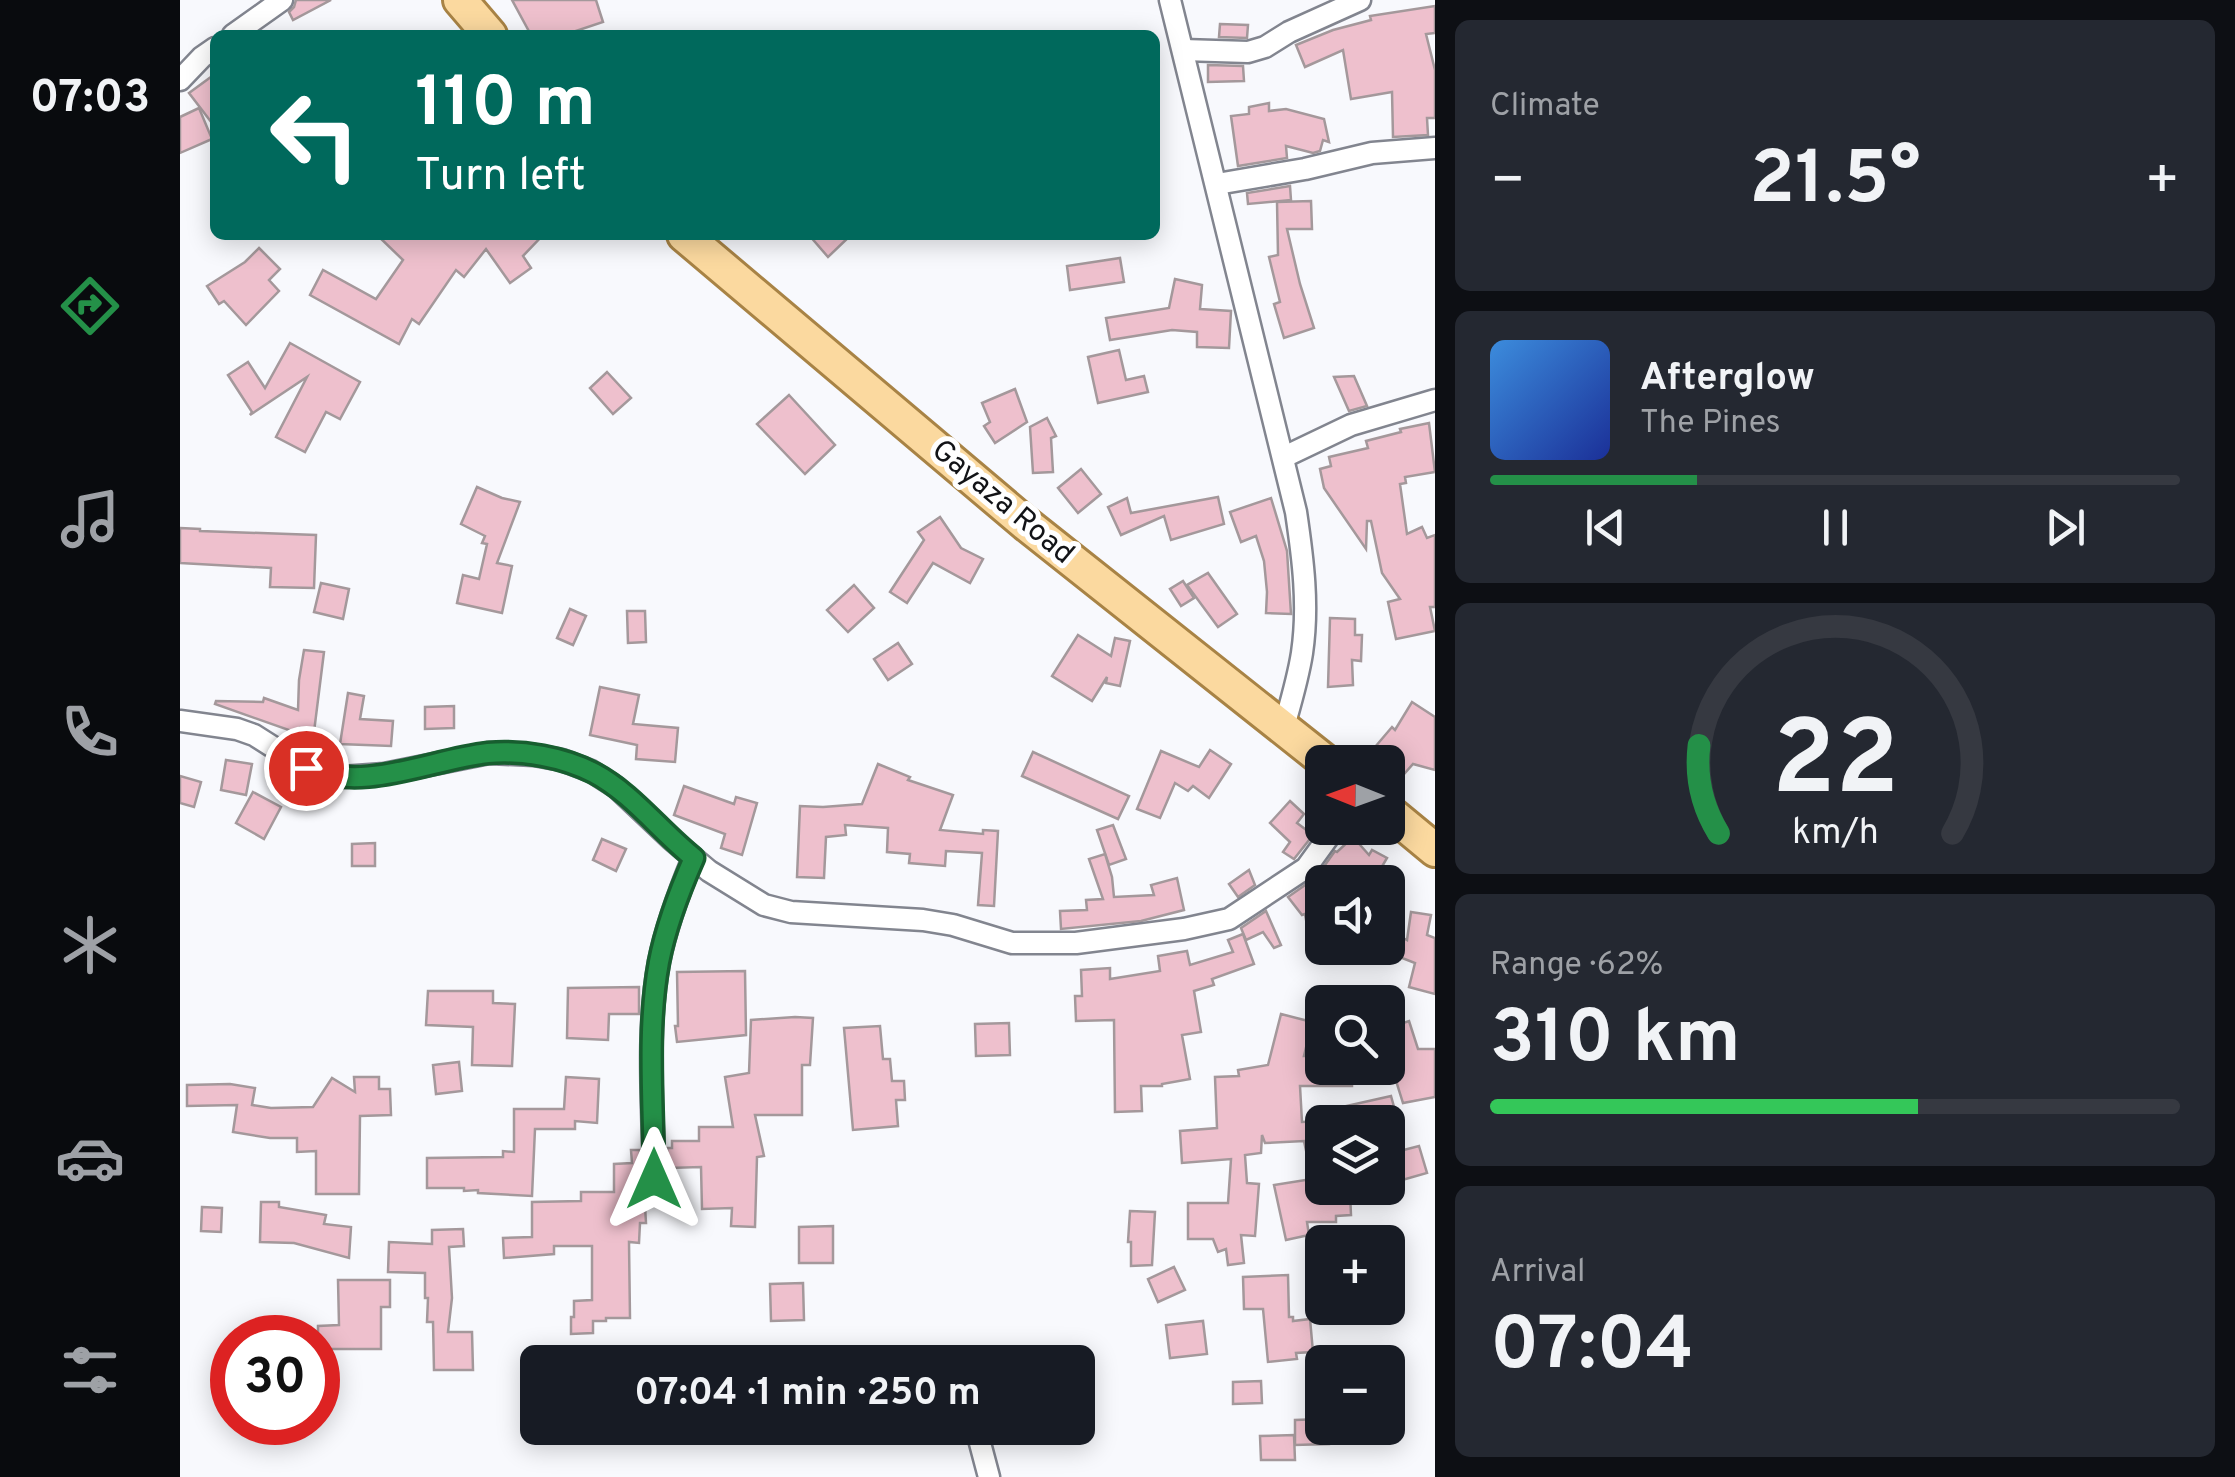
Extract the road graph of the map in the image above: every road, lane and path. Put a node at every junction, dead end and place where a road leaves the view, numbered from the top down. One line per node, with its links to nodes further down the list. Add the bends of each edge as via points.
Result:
1 (282, 0): 5 (street)
2 (460, 0): 6 (main road)
3 (1170, 0): 7 (street)
4 (1360, 0): 7 (street, via 1248,52)
5 (240, 30)
6 (486, 30)
7 (1183, 50): 11 (street)
8 (210, 52): 9 (street)
9 (180, 80)
10 (1435, 148): 11 (street)
11 (1217, 184): 14 (street)
12 (690, 240): 16 (main road, Gayaza Road)
13 (1435, 400): 14 (street, via 1351,425)
14 (1284, 457): 16 (street, via 1304,565 1304,622)
15 (180, 721): 21 (street, via 254,735 306,768 342,778 489,753 562,760 616,787)
16 (1283, 730): 17 (main road, Gayaza Road)
17 (1305, 746)
18 (1405, 825): 20 (main road)
19 (1323, 845): 21 (street, via 1306,868 1229,919 1076,943 1012,943 924,920 791,912 764,905)
20 (1435, 850)
21 (694, 858): 22 (street, via 678,894 655,992)
22 (654, 1179)
23 (980, 1445): 24 (street)
24 (988, 1477)

